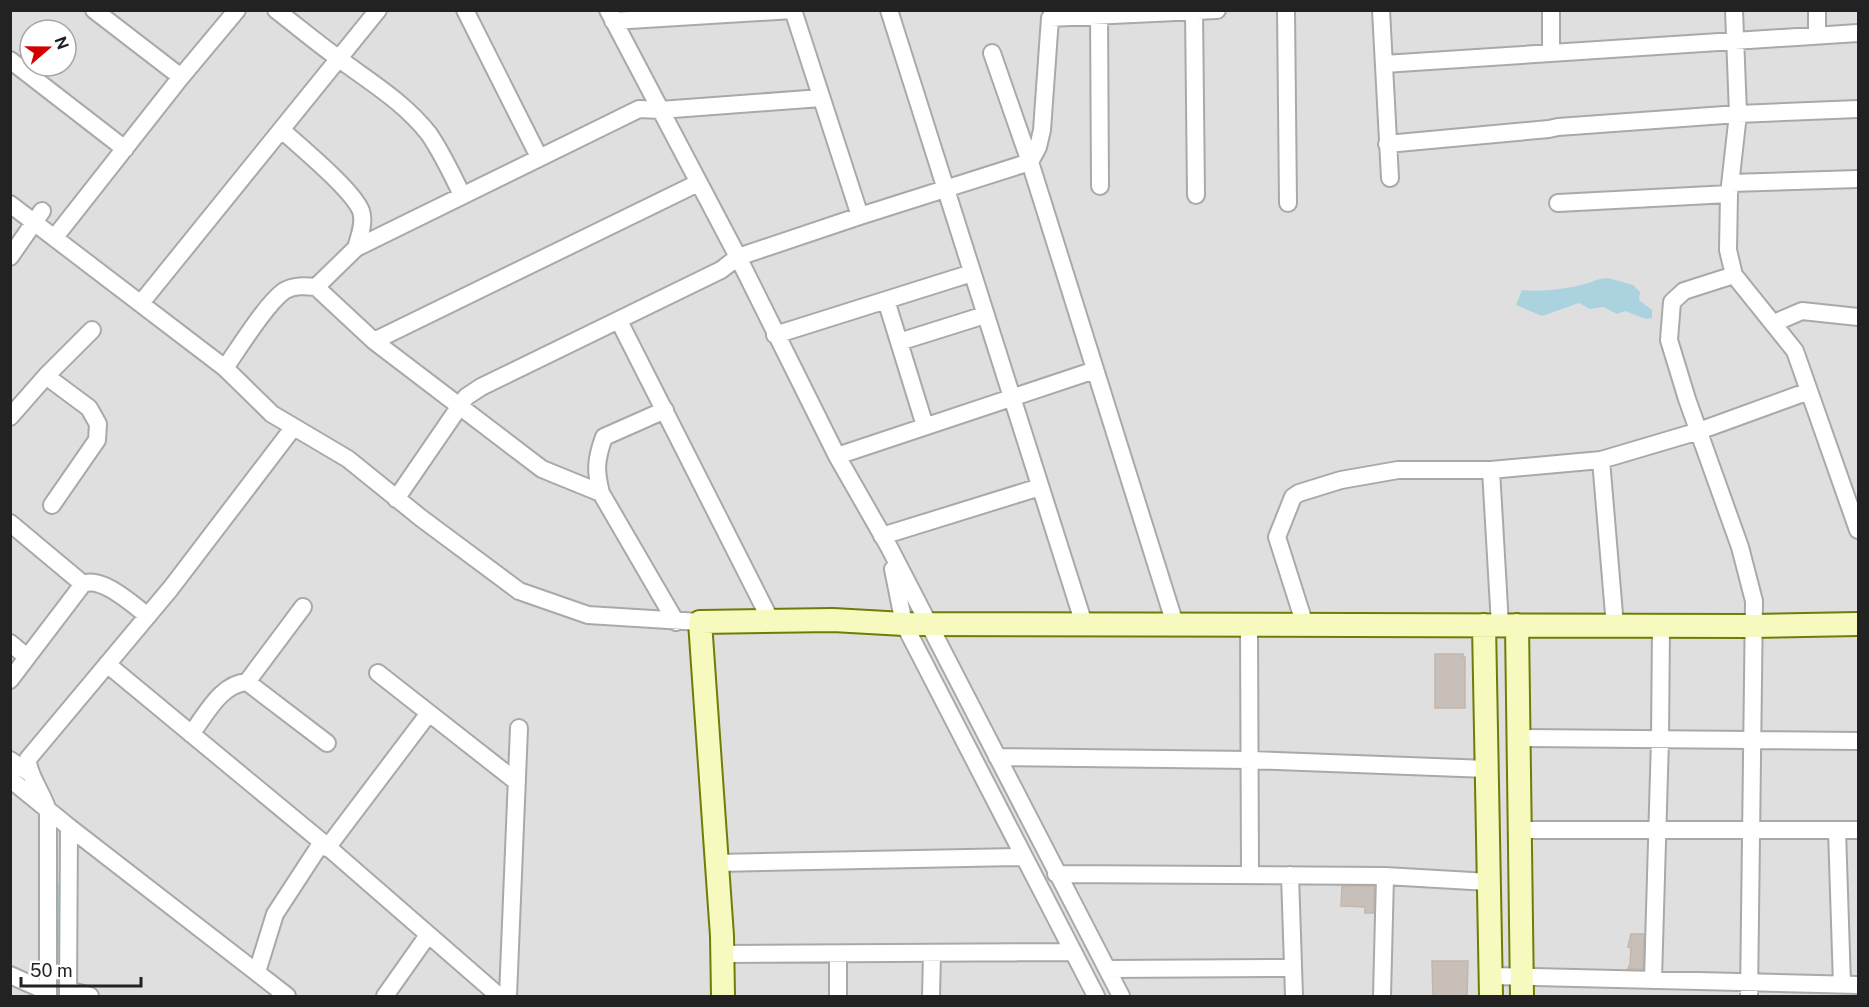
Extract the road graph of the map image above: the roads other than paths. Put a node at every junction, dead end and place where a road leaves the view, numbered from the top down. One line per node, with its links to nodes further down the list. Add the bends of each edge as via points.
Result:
1 (94, 10): 25 (street)
2 (237, 10): 25 (street)
3 (276, 10): 22 (street)
4 (378, 10): 22 (street)
5 (465, 10): 33 (street)
6 (889, 10): 40 (street)
7 (1217, 10): 14 (street)
8 (1286, 10): 43 (street)
9 (1381, 10): 24 (street)
10 (1551, 10): 20 (street)
11 (1734, 10): 19 (street)
12 (1816, 10): 18 (street)
13 (793, 11): 16 (street); 26 (street)
14 (1194, 11): 15 (street); 42 (street)
15 (1099, 13): 34 (street, via 1050,18 1042,130); 38 (street)
16 (611, 16): 28 (street)
17 (1858, 33): 18 (street)
18 (1816, 36): 19 (street)
19 (1734, 41): 20 (street); 29 (street)
20 (1551, 52): 24 (street)
21 (992, 53): 34 (street)
22 (338, 58): 30 (street); 41 (street, via 409,111 429,135)
23 (10, 60): 32 (street)
24 (1384, 64): 31 (street)
25 (181, 77): 32 (street)
26 (821, 98): 28 (street); 46 (street)
27 (1858, 109): 29 (street)
28 (660, 110): 33 (street, via 639,109); 37 (street)
29 (1738, 114): 31 (street); 39 (street)
30 (282, 130): 49 (street, via 347,191 361,211 362,228); 56 (street)
31 (1387, 144): 35 (street)
32 (125, 149): 48 (street)
33 (539, 157): 41 (street)
34 (1030, 162): 40 (street); 66 (street)
35 (1390, 178)
36 (1858, 179): 39 (street)
37 (698, 183): 51 (street); 63 (street)
38 (1100, 186)
39 (1730, 188): 44 (street); 53 (street, via 1728,250)
40 (945, 189): 46 (street); 52 (street)
41 (462, 195): 49 (street)
42 (1196, 195)
43 (1288, 203)
44 (1558, 203)
45 (10, 204): 47 (street)
46 (860, 216): 51 (street)
47 (38, 217): 48 (street); 50 (street)
48 (55, 237): 56 (street)
49 (356, 248): 54 (street)
50 (10, 256)
51 (738, 257): 59 (street, via 721,270); 62 (street)
52 (972, 273): 55 (street); 57 (street)
53 (1734, 275): 60 (street); 75 (street, via 1684,291 1672,302 1669,340)
54 (316, 287): 63 (street); 65 (street, via 302,285 283,292)
55 (886, 300): 62 (street); 64 (street)
56 (141, 303): 65 (street)
57 (985, 315): 64 (street); 69 (street)
58 (1858, 317): 60 (street, via 1802,311)
59 (619, 321): 70 (street, via 481,387); 71 (street)
60 (1774, 323): 68 (street, via 1795,351)
61 (92, 330): 67 (street)
62 (776, 335): 76 (street)
63 (374, 341): 70 (street)
64 (899, 342): 73 (street)
65 (225, 368): 74 (street, via 272,414)
66 (1095, 370): 69 (street); 96 (street)
67 (46, 376): 72 (street); 83 (street, via 89,408 98,424 97,440)
68 (1809, 391): 75 (street); 81 (street)
69 (1012, 398): 73 (street); 79 (street)
70 (460, 406): 80 (street, via 542,469); 82 (street)
71 (665, 410): 80 (street, via 604,437 596,474); 92 (street)
72 (10, 417)
73 (925, 426): 76 (street)
74 (293, 428): 82 (street, via 348,459); 89 (street)
75 (1699, 431): 77 (street); 103 (street, via 1750,581)
76 (837, 456): 86 (street)
77 (1601, 460): 78 (street); 101 (street)
78 (1491, 470): 99 (street, via 1398,470 1299,492 1293,497 1277,537); 100 (street)
79 (1040, 487): 86 (street); 95 (street)
80 (601, 493): 90 (street)
81 (1853, 497): 85 (street)
82 (396, 499): 90 (street, via 519,591 588,615)
83 (52, 505)
84 (10, 523): 87 (street)
85 (1858, 530)
86 (885, 541): 93 (street); 94 (street)
87 (83, 584): 89 (street, via 104,584); 105 (street)
88 (303, 607): 109 (street)
89 (148, 616): 106 (street)
90 (676, 622): 91 (street)
91 (700, 622): 92 (street); 136 (street)
92 (772, 623): 93 (street, via 833,620)
93 (904, 624): 94 (street); 135 (street)
94 (928, 624): 95 (street); 118 (street)
95 (1084, 624): 96 (street)
96 (1175, 624): 97 (street)
97 (1249, 624): 99 (street); 120 (street)
98 (1858, 624): 103 (street)
99 (1305, 625): 100 (street)
100 (1500, 625): 101 (street); 113 (street); 121 (street)
101 (1615, 626): 102 (street)
102 (1661, 626): 103 (street); 114 (street)
103 (1753, 626): 115 (street)
104 (10, 643): 105 (street)
105 (27, 657): 108 (street)
106 (108, 664): 112 (street); 122 (street, via 28,759)
107 (378, 673): 110 (street)
108 (10, 680)
109 (247, 682): 112 (street, via 225,689); 117 (street)
110 (429, 713): 124 (street); 134 (street)
111 (519, 728): 124 (street)
112 (191, 734): 134 (street)
113 (1518, 738): 114 (street); 126 (street)
114 (1660, 739): 115 (street); 130 (street)
115 (1752, 740): 116 (street); 131 (street)
116 (1858, 741)
117 (327, 743)
118 (997, 757): 120 (street); 138 (street)
119 (10, 760): 122 (street)
120 (1250, 760): 121 (street); 139 (street)
121 (1487, 769): 125 (street)
122 (31, 774): 127 (street)
123 (10, 779): 127 (street)
124 (517, 782): 163 (street)
125 (1487, 799): 126 (street); 142 (street)
126 (1519, 800): 129 (street)
127 (48, 811): 128 (street); 158 (street)
128 (69, 827): 150 (street); 157 (street)
129 (1519, 830): 130 (street); 137 (street)
130 (1658, 830): 131 (street); 152 (street)
131 (1751, 830): 132 (street); 156 (street)
132 (1837, 830): 133 (street); 155 (street)
133 (1858, 830)
134 (325, 845): 143 (street); 150 (street, via 275,914)
135 (1024, 857): 136 (street); 144 (street)
136 (717, 863): 145 (street)
137 (1519, 870): 142 (street); 154 (street)
138 (1056, 874): 139 (street); 149 (street)
139 (1250, 874): 140 (street)
140 (1290, 875): 141 (street); 148 (street)
141 (1385, 876): 142 (street); 170 (street)
142 (1489, 876): 153 (street)
143 (428, 935): 161 (street); 162 (street)
144 (1073, 952): 147 (street); 167 (street)
145 (723, 954): 146 (street); 164 (street)
146 (838, 954): 147 (street); 165 (street)
147 (932, 954): 166 (street)
148 (1293, 968): 149 (street); 169 (street)
149 (1107, 969): 168 (street)
150 (257, 972): 160 (street)
151 (10, 975): 158 (street)
152 (1653, 979): 154 (street); 156 (street)
153 (1491, 986): 154 (street)
154 (1522, 987)
155 (1852, 988): 156 (street)
156 (1749, 990)
157 (68, 993): 159 (street)
158 (48, 994)
159 (90, 996)
160 (287, 996)
161 (385, 996)
162 (499, 996)
163 (508, 996)
164 (723, 996)
165 (838, 996)
166 (931, 996)
167 (1095, 996)
168 (1121, 996)
169 (1294, 996)
170 (1382, 996)

